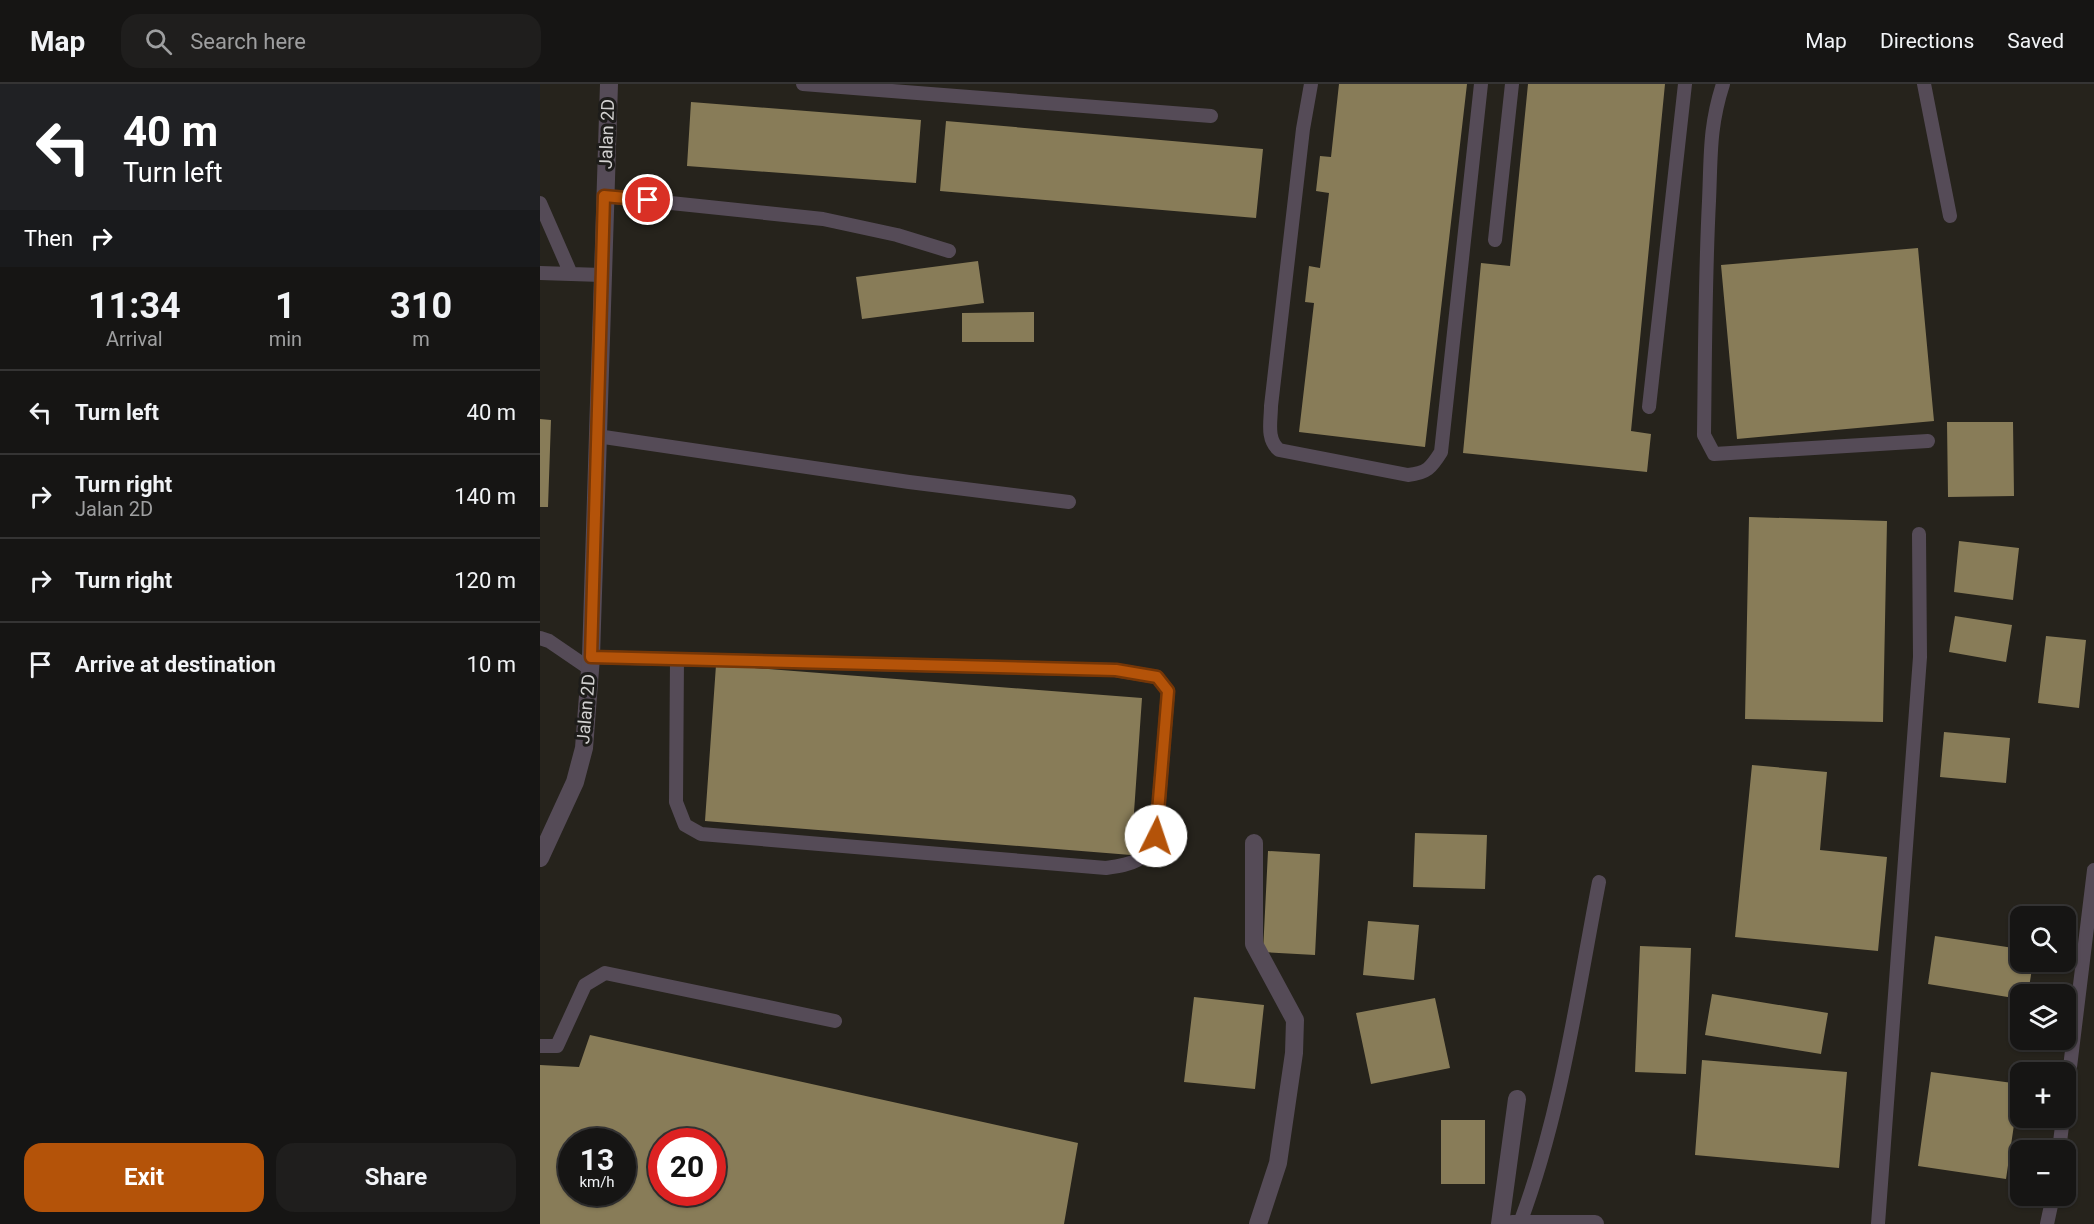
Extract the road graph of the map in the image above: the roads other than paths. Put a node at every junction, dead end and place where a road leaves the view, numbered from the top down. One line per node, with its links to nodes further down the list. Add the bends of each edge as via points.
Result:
1 (609, 84): 10 (street, Jalan 2D)
2 (804, 84): 9 (lane)
3 (1311, 84): 4 (lane, via 1270,434 1279,450 1408,475 1425,473 1441,452)
4 (1481, 84)
5 (1512, 84): 13 (lane)
6 (1685, 84): 18 (lane)
7 (1723, 84): 20 (lane, via 1710,142 1706,250 1704,435 1714,454)
8 (1924, 84): 12 (lane)
9 (1211, 116)
10 (604, 196): 14 (lane, via 823,219); 17 (street, Jalan 2D)
11 (540, 203): 16 (lane)
12 (1950, 216)
13 (1494, 240)
14 (949, 251)
15 (540, 273): 16 (lane)
16 (571, 274): 17 (lane)
17 (602, 275): 19 (street, Jalan 2D)
18 (1649, 407)
19 (597, 436): 21 (lane); 25 (street, Jalan 2D)
20 (1928, 441)
21 (1069, 502)
22 (1919, 534): 39 (lane, via 1920,657)
23 (540, 638): 25 (lane)
24 (677, 659): 24 (lane, via 1116,670 1157,677 1168,691 1156,836 1149,852 1134,864 1106,868 702,834 684,825 676,802); 25 (lane)
25 (590, 663): 27 (street, Jalan 2D, via 584,748 575,782)
26 (1254, 843): 35 (street, via 1254,944 1295,1020 1278,1163)
27 (540, 858)
28 (2094, 870): 32 (lane)
29 (1599, 882): 37 (lane, via 1540,1170)
30 (835, 1021): 31 (lane, via 605,973 585,985 556,1046)
31 (540, 1046)
32 (2071, 1062)
33 (1517, 1099): 36 (street)
34 (2051, 1206): 40 (lane)
35 (1258, 1224)
36 (1500, 1224)
37 (1516, 1224): 38 (street)
38 (1595, 1224)
39 (1878, 1224)
40 (2047, 1224)

